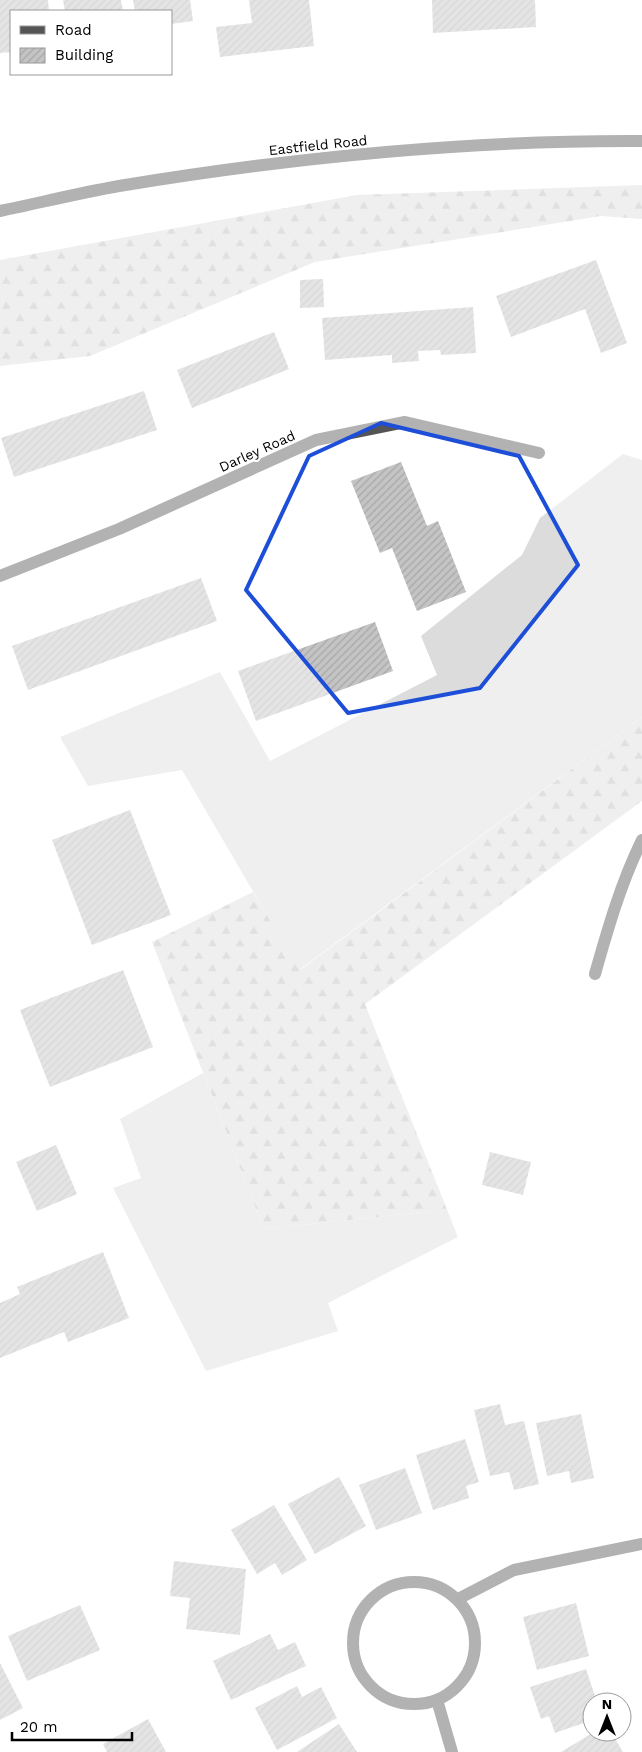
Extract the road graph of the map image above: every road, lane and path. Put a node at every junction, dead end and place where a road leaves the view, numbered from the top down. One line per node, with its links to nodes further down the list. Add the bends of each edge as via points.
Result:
1 (642, 141): 2 (street, Eastfield Road, via 394,153 225,170 116,187)
2 (0, 211)
3 (539, 453): 4 (street, Darley Road, via 405,422 316,440 119,529)
4 (0, 576)
5 (642, 840): 6 (street, via 615,906)
6 (595, 974)
7 (642, 1544): 8 (street, via 514,1570)
8 (458, 1599): 9 (street, via 473,1629 474,1656 467,1674 454,1690); 9 (street, via 441,1588 422,1582 401,1583 382,1590 366,1603 354,1630 354,1661 364,1679 378,1693 396,1702 417,1704)
9 (437, 1700): 10 (street)
10 (452, 1752)

